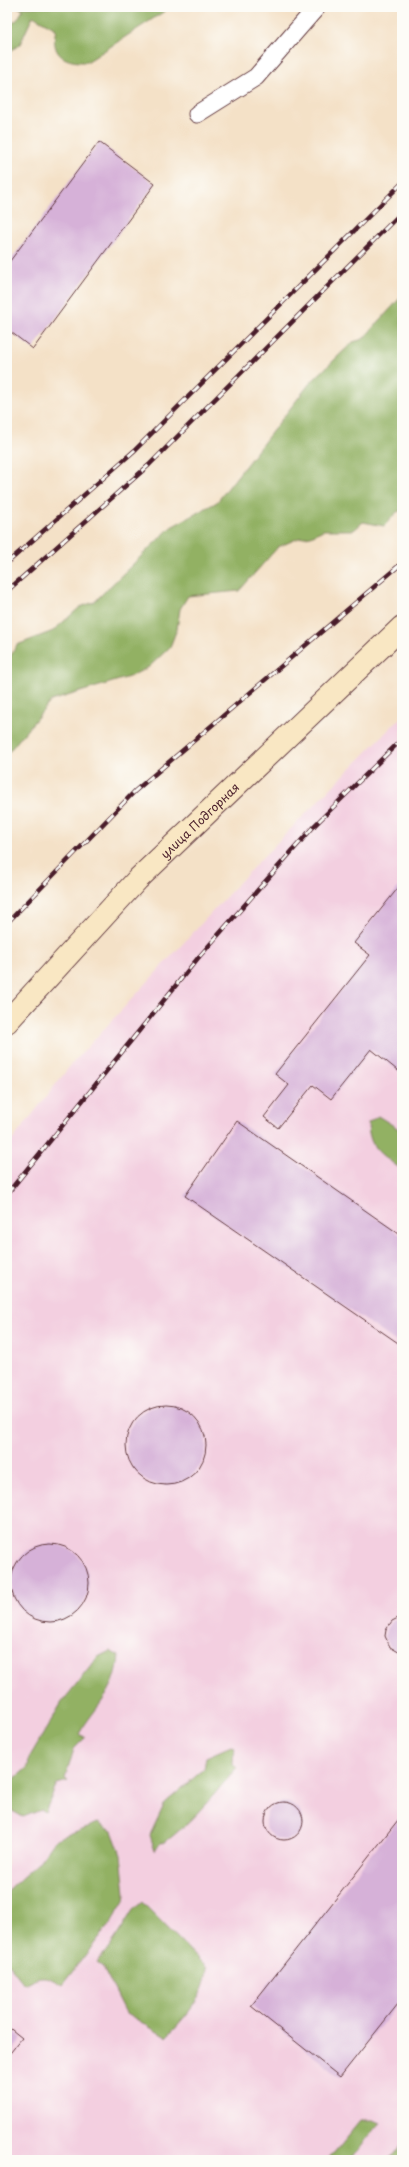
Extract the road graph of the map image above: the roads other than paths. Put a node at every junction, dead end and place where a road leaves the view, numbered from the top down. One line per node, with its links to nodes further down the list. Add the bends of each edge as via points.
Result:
1 (317, 7): 2 (lane, via 256,77)
2 (197, 114)
3 (402, 627): 4 (main road, улица Подгорная, via 138,879)
4 (7, 1022)

